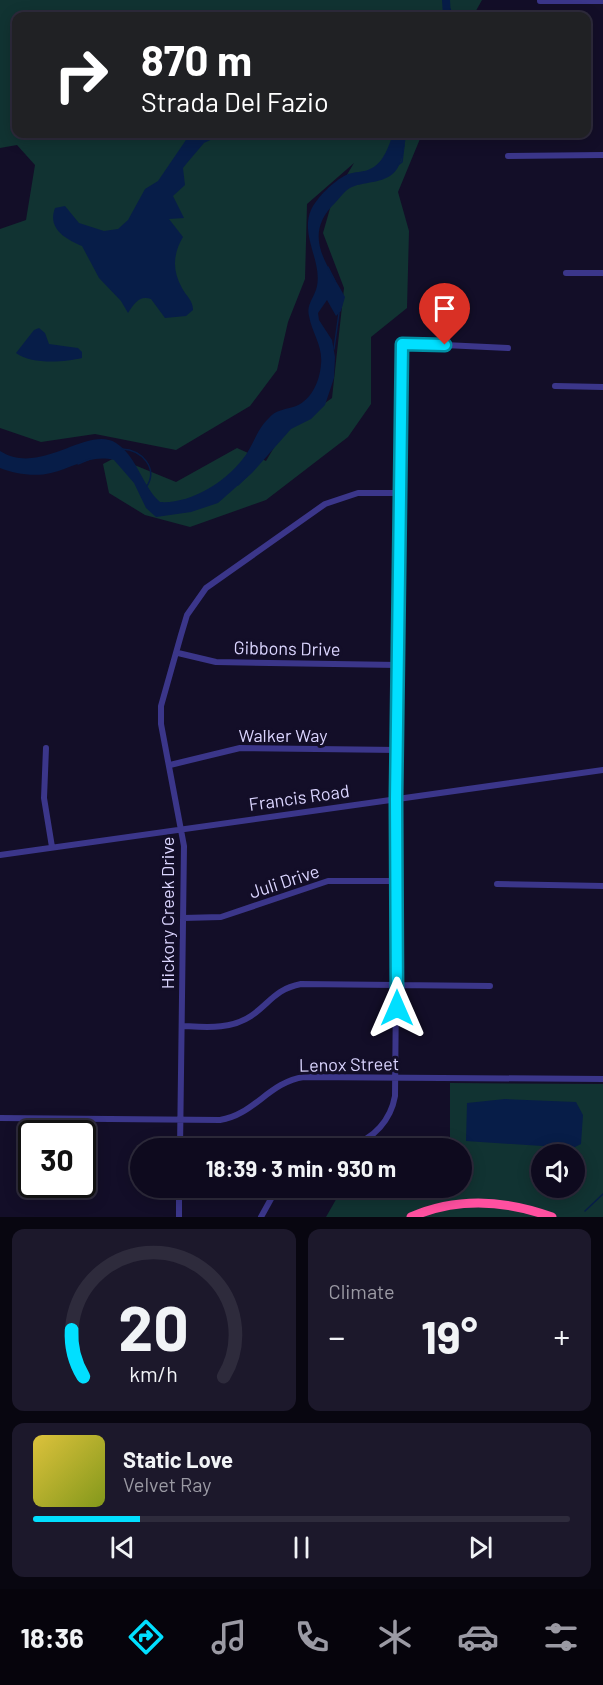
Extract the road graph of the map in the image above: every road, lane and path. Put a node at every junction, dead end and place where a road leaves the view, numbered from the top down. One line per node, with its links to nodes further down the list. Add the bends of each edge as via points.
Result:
1 (540, 1): 2 (street)
2 (603, 1)
3 (603, 155): 4 (street)
4 (508, 156)
5 (566, 273): 6 (street)
6 (603, 273)
7 (508, 348): 10 (street, via 402,344)
8 (555, 386): 9 (street)
9 (603, 387)
10 (400, 493): 11 (street, Hickory Creek Drive, via 358,493 325,504 219,576 187,615); 12 (street)
11 (178, 653): 12 (street, Gibbons Drive, via 216,662); 15 (street, Hickory Creek Drive, via 161,706 162,738)
12 (398, 664): 14 (street)
13 (46, 748): 19 (street, via 44,798)
14 (398, 750): 15 (street, Walker Way, via 240,748); 17 (street)
15 (170, 765): 18 (street, Hickory Creek Drive)
16 (603, 770): 17 (street, Francis Road)
17 (396, 799): 18 (street, Francis Road); 21 (street)
18 (182, 829): 19 (street, Francis Road); 24 (street, Hickory Creek Drive)
19 (51, 848): 20 (street, Francis Road)
20 (0, 855)
21 (396, 881): 24 (street, Juli Drive, via 328,881 221,917); 25 (street)
22 (497, 884): 23 (street)
23 (603, 885)
24 (183, 918): 27 (street, Hickory Creek Drive)
25 (397, 985): 26 (street); 27 (street, via 294,986 276,994 236,1024); 28 (street)
26 (490, 986)
27 (182, 1026): 31 (street, Hickory Creek Drive)
28 (396, 1077): 29 (street, Lenox Street); 31 (street, Lenox Street, via 298,1078 274,1087 237,1116); 33 (street, via 393,1105 378,1130)
29 (603, 1079)
30 (0, 1118): 31 (street, Lenox Street)
31 (181, 1120): 32 (street, Hickory Creek Drive)
32 (180, 1138)
33 (364, 1138)
34 (179, 1198): 36 (street)
35 (271, 1198): 37 (street)
36 (179, 1217)
37 (261, 1217)
38 (411, 1217): 39 (highway, via 471,1203 499,1203)
39 (552, 1217)

